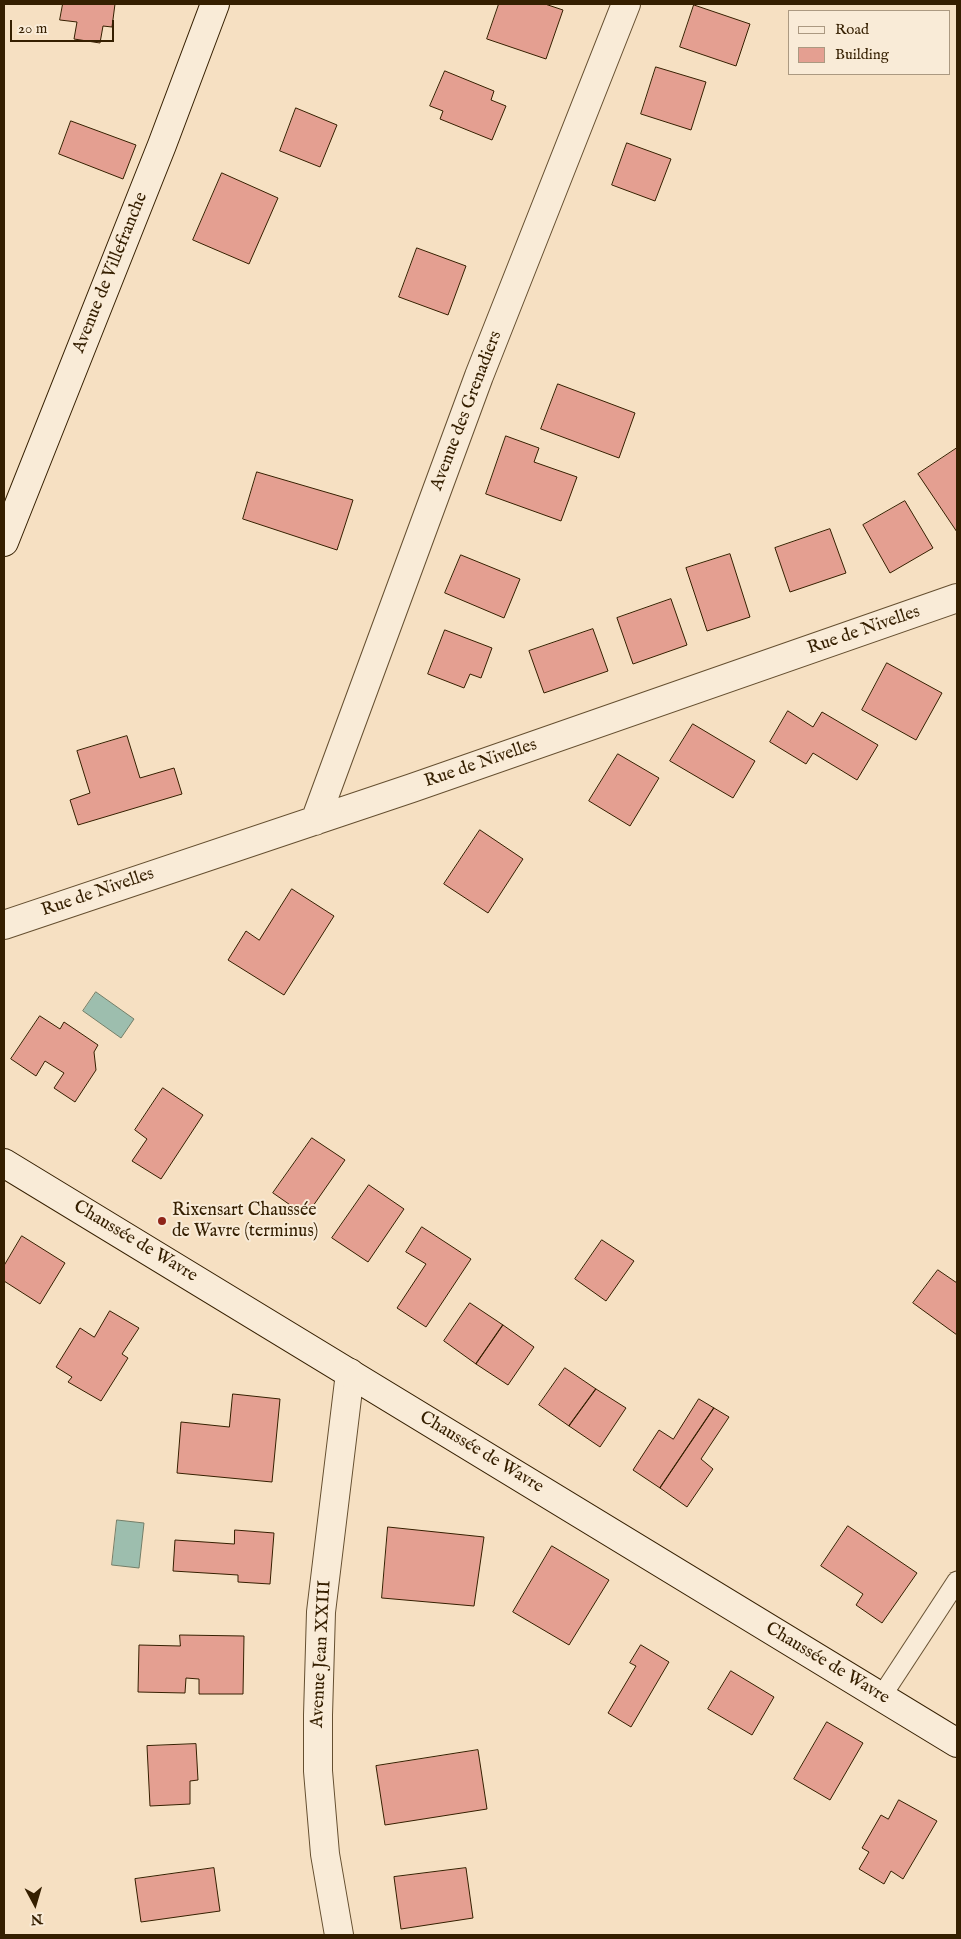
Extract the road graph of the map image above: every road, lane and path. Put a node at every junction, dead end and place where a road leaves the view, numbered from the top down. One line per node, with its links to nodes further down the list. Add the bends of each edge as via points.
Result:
1 (215, 4): 3 (street, Avenue de Villefranche)
2 (626, 4): 5 (street, Avenue des Grenadiers, via 479,376)
3 (4, 542)
4 (957, 598): 5 (street, Rue de Nivelles)
5 (314, 821): 6 (street, Rue de Nivelles)
6 (4, 925)
7 (4, 1163): 8 (street, Chaussée de Wavre)
8 (350, 1373): 10 (street, Chaussée de Wavre); 12 (street, Avenue Jean XXIII, via 321,1612 318,1715 318,1771 325,1854)
9 (957, 1581): 10 (lane)
10 (881, 1697): 11 (street, Chaussée de Wavre)
11 (957, 1743)
12 (339, 1935)

